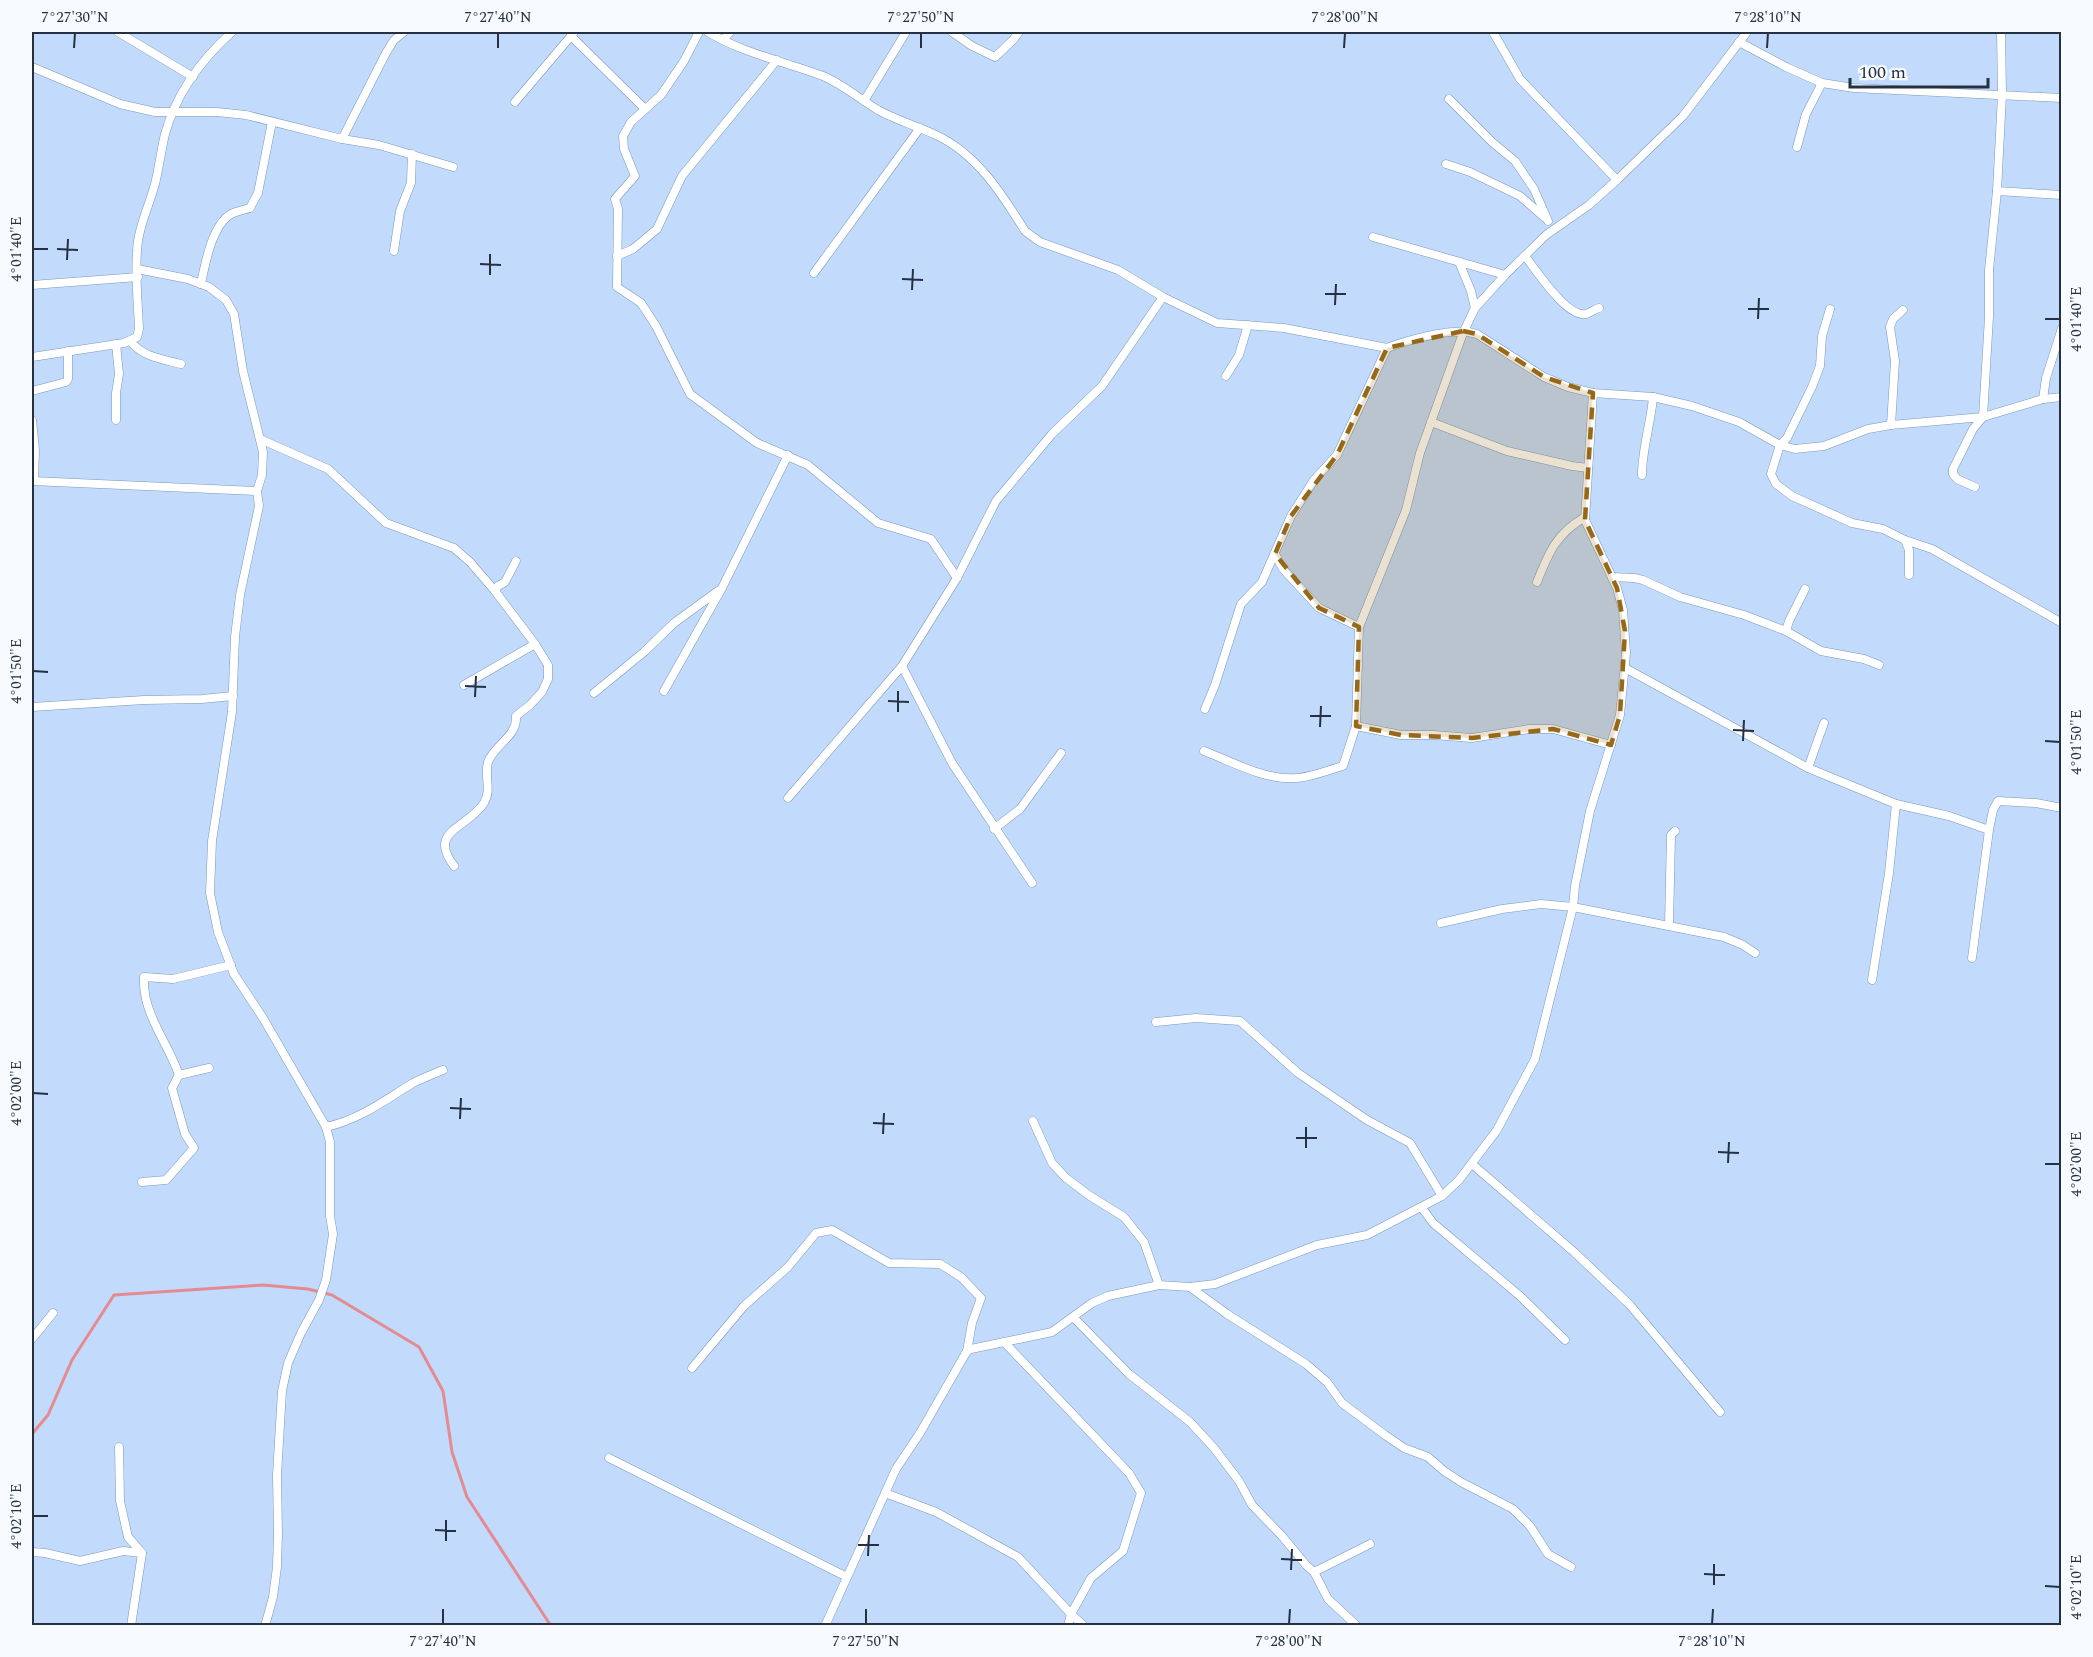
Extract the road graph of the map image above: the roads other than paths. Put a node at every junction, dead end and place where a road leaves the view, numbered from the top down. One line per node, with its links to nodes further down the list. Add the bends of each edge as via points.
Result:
1 (118, 32): 18 (street)
2 (232, 32): 18 (street, via 212,50)
3 (404, 32): 29 (street, via 386,53)
4 (699, 32): 25 (street, via 662,95)
5 (708, 32): 14 (street)
6 (730, 32): 14 (street)
7 (906, 32): 23 (street)
8 (952, 32): 9 (street, via 995,57)
9 (1019, 32)
10 (1493, 32): 34 (street, via 1520,79)
11 (1746, 32): 15 (street)
12 (2001, 32): 20 (street)
13 (572, 34): 24 (street); 25 (street)
14 (723, 39): 16 (street)
15 (1739, 42): 19 (street); 34 (street, via 1683,116)
16 (777, 60): 23 (street, via 825,77); 41 (street, via 682,176 657,229 633,249)
17 (32, 68): 26 (street, via 120,104)
18 (193, 77): 26 (street)
19 (1822, 82): 20 (street, via 1854,88); 30 (street, via 1806,114)
20 (2002, 95): 21 (street); 35 (street)
21 (2061, 98)
22 (1449, 99): 37 (street, via 1515,161 1534,189)
23 (864, 101): 28 (street)
24 (515, 102)
25 (645, 109): 41 (street, via 630,122 623,136 635,176 615,199)
26 (173, 112): 27 (street, via 217,112); 44 (street, via 139,235)
27 (272, 122): 29 (street); 47 (street, via 258,193 250,208 232,213 218,227)
28 (920, 129): 45 (street); 49 (street, via 938,136 975,161 1030,237 1118,270)
29 (342, 139): 31 (street)
30 (1797, 147)
31 (412, 154): 33 (street); 40 (street, via 411,183 400,211)
32 (1446, 164): 37 (street, via 1521,196)
33 (453, 167)
34 (1617, 180): 38 (street)
35 (1997, 191): 36 (street); 69 (street, via 1989,270)
36 (2061, 195)
37 (1548, 221): 38 (street)
38 (1546, 235): 42 (street)
39 (1373, 237): 43 (street)
40 (394, 250)
41 (617, 256): 76 (street, via 617,287 641,303 690,394 757,443)
42 (1525, 256): 46 (street); 51 (street, via 1568,307 1579,314)
43 (1459, 262): 46 (street); 50 (street)
44 (137, 273): 47 (street); 48 (street); 57 (street, via 138,333)
45 (814, 273)
46 (1505, 275): 50 (street)
47 (201, 284): 74 (street, via 226,300 234,314)
48 (32, 285)
49 (1163, 297): 54 (street, via 1216,323); 88 (street, via 1102,386 1052,434 996,501)
50 (1475, 308): 56 (street)
51 (1599, 308)
52 (1830, 309): 75 (street, via 1822,336 1820,366 1787,438)
53 (1903, 310): 73 (street, via 1890,327 1894,361)
54 (1248, 326): 59 (street, via 1284,328); 63 (street, via 1239,355)
55 (2061, 328): 68 (street)
56 (1464, 332): 59 (street); 65 (street, via 1476,334 1544,377); 72 (street)
57 (130, 341): 58 (street); 62 (street, via 147,356)
58 (116, 344): 60 (street); 71 (street)
59 (1387, 348): 84 (street, via 1337,455 1314,480)
60 (68, 351): 61 (street); 64 (street, via 66,382)
61 (32, 357)
62 (181, 364)
63 (1226, 376)
64 (32, 391)
65 (1593, 393): 66 (street); 77 (street)
66 (1653, 397): 75 (street, via 1739,423); 78 (street)
67 (2061, 397): 68 (street)
68 (2043, 399): 69 (street)
69 (1983, 417): 73 (street); 80 (street, via 1953,470 1958,479)
70 (32, 420): 79 (street)
71 (116, 420)
72 (1431, 422): 77 (street, via 1507,451); 94 (street, via 1406,510)
73 (1891, 425): 75 (street, via 1868,429 1824,446 1795,449)
74 (260, 439): 81 (street, via 262,475); 92 (street, via 328,469 386,523 454,548)
75 (1780, 445): 83 (street, via 1771,474 1780,489 1852,523 1883,529)
76 (789, 455): 88 (street, via 808,465 878,523 932,539); 90 (street)
77 (1588, 468): 82 (street)
78 (1642, 475)
79 (33, 481): 81 (street)
80 (1975, 488)
81 (257, 491): 103 (street, via 259,506 238,605)
82 (1585, 517): 87 (street); 89 (street, via 1558,538)
83 (1905, 540): 86 (street); 93 (street, via 1932,549)
84 (1275, 554): 94 (street, via 1283,569 1319,608); 105 (street, via 1262,582 1241,604)
85 (516, 561): 92 (street, via 505,582)
86 (1909, 575)
87 (1612, 577): 95 (street, via 1643,580 1680,597); 99 (street, via 1623,610)
88 (957, 578): 98 (street)
89 (1537, 582)
90 (722, 588): 101 (street); 102 (street, via 674,623)
91 (1805, 589): 95 (street)
92 (495, 591): 96 (street)
93 (2061, 623)
94 (1359, 627): 107 (street)
95 (1786, 631): 97 (street, via 1821,651)
96 (535, 644): 100 (street); 118 (street, via 548,665 548,679 542,692 516,716 513,731 489,760 484,802 446,836 445,854)
97 (1879, 665)
98 (902, 666): 112 (street); 115 (street, via 952,764)
99 (1625, 669): 108 (street, via 1620,715); 111 (street)
100 (464, 685)
101 (664, 691)
102 (594, 693)
103 (233, 696): 104 (street); 125 (street, via 212,841 210,893 218,932)
104 (32, 707)
105 (1204, 709)
106 (1824, 723): 111 (street)
107 (1356, 726): 108 (street, via 1401,735 1472,738 1553,729); 109 (street, via 1342,766 1299,778 1260,774)
108 (1611, 745): 120 (street, via 1590,811)
109 (1204, 751)
110 (1061, 753): 115 (street, via 1020,809)
111 (1808, 768): 113 (street)
112 (788, 798)
113 (1896, 804): 116 (street); 126 (street)
114 (2061, 807): 116 (street, via 1998,801)
115 (994, 829): 119 (street)
116 (1989, 830): 124 (street)
117 (1675, 831): 122 (street, via 1671,835)
118 (454, 866)
119 (1032, 883)
120 (1573, 907): 121 (street, via 1541,904); 122 (street); 133 (street, via 1534,1059 1497,1130)
121 (1441, 922)
122 (1669, 925): 123 (street, via 1724,937)
123 (1755, 953)
124 (1972, 958)
125 (231, 965): 130 (street, via 173,979 144,977 148,1012); 132 (street)
126 (1872, 980)
127 (1156, 1022): 135 (street, via 1196,1018 1240,1021 1298,1073 1367,1120 1410,1143)
128 (209, 1068): 130 (street)
129 (443, 1070): 132 (street, via 364,1113)
130 (179, 1076): 134 (street, via 172,1088 182,1125 194,1148 166,1180)
131 (1033, 1121): 137 (street, via 1052,1163 1066,1178 1124,1217 1144,1242)
132 (326, 1127): 158 (street, via 330,1142 333,1234 324,1286 292,1353 282,1391 277,1567)
133 (1472, 1164): 135 (street); 146 (street, via 1630,1305)
134 (142, 1182)
135 (1442, 1196): 136 (street)
136 (1422, 1208): 138 (street, via 1367,1235 1317,1245 1215,1284); 142 (street, via 1433,1223 1520,1296)
137 (1159, 1285): 138 (street); 140 (street, via 1108,1296)
138 (1190, 1287): 153 (street, via 1306,1365 1328,1382 1342,1403 1385,1435 1513,1509 1548,1554)
139 (53, 1313): 141 (street)
140 (1074, 1318): 143 (street, via 1052,1332); 154 (street, via 1129,1374 1190,1422 1239,1481 1252,1505)
141 (32, 1339)
142 (1565, 1340)
143 (1004, 1342): 144 (street); 156 (street, via 1129,1473 1141,1493 1123,1551 1091,1578)
144 (967, 1351): 145 (street, via 981,1298 961,1277 940,1264 889,1263 832,1230 816,1233 788,1267 744,1306); 149 (street)
145 (692, 1368)
146 (1720, 1412)
147 (119, 1448): 152 (street, via 120,1501 128,1537)
148 (609, 1458): 155 (street)
149 (885, 1493): 155 (street); 156 (street, via 936,1512 1018,1557)
150 (1370, 1544): 154 (street)
151 (32, 1552): 152 (street, via 80,1562 123,1551)
152 (142, 1553): 157 (street)
153 (1571, 1568)
154 (1314, 1572): 162 (street, via 1328,1599)
155 (847, 1577): 159 (street)
156 (1071, 1614): 160 (street); 161 (street)
157 (131, 1626)
158 (265, 1626)
159 (825, 1626)
160 (1068, 1626)
161 (1084, 1626)
162 (1357, 1626)

